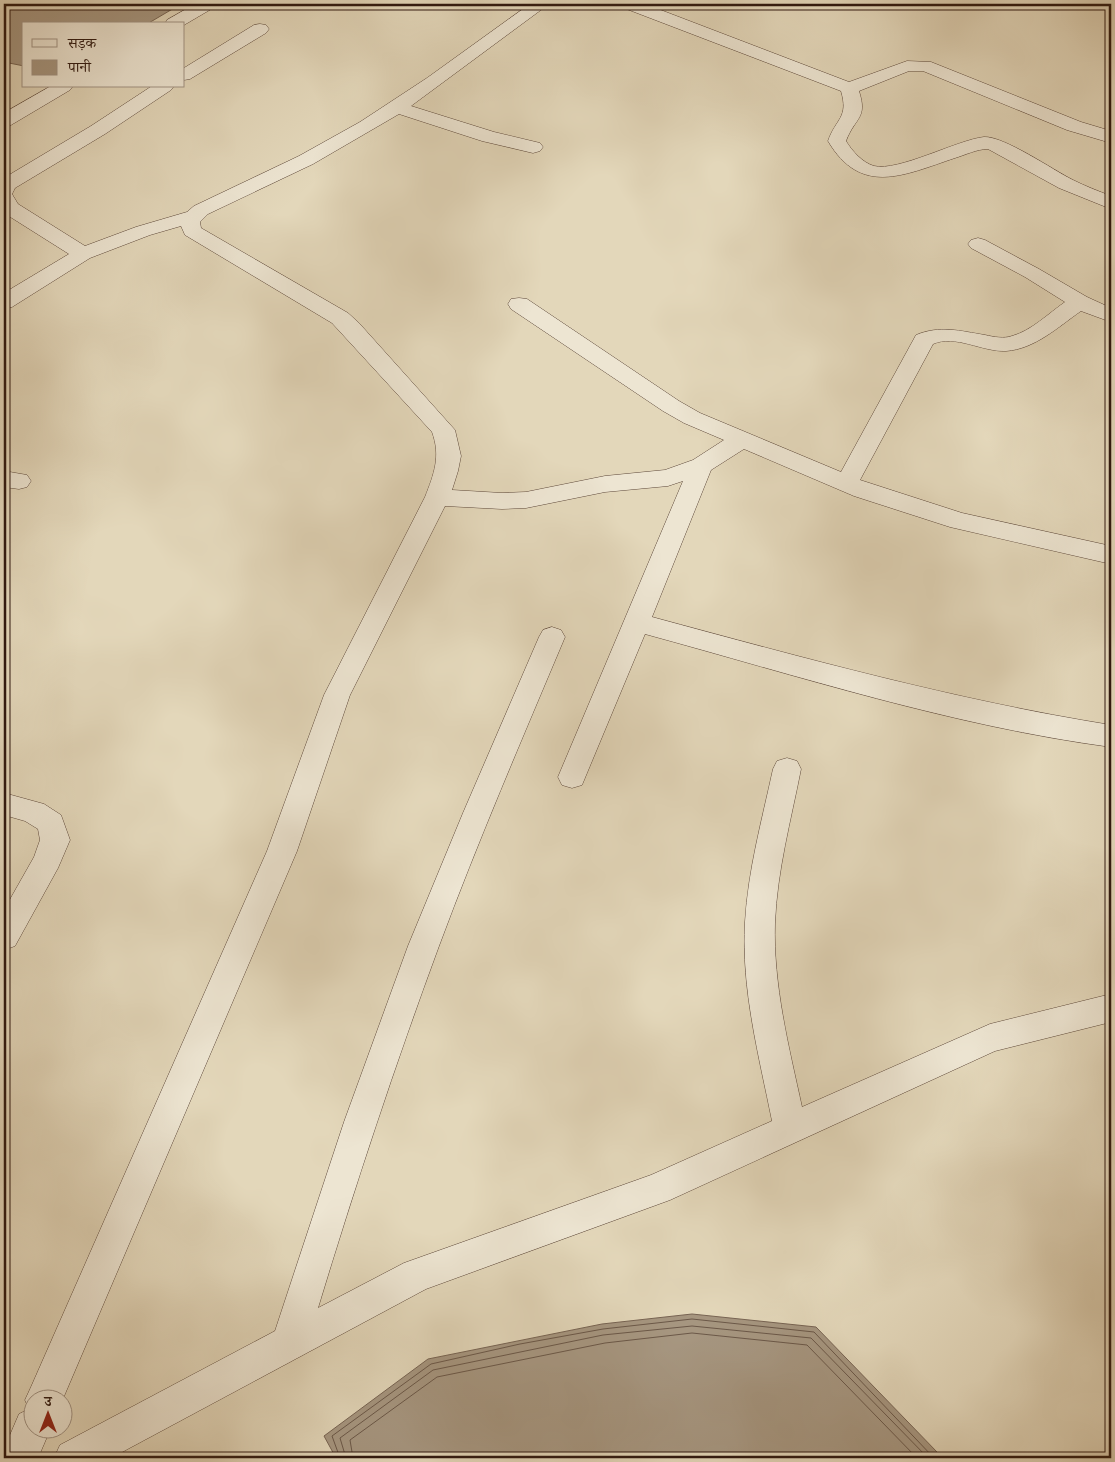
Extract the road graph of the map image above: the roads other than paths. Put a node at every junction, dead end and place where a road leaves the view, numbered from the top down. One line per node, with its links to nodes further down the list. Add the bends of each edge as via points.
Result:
1 (207, 4): 4 (street)
2 (541, 4): 10 (street)
3 (630, 4): 9 (street)
4 (176, 22)
5 (260, 29): 6 (street)
6 (185, 74)
7 (61, 88): 11 (street)
8 (162, 88): 14 (street, via 20,175 6,185)
9 (849, 88): 12 (street, via 906,66 925,66 1074,126); 16 (street, via 855,112 837,141 850,158 868,170 885,172 985,143 993,144 1066,184)
10 (396, 107): 13 (street, via 490,138); 17 (street, via 289,170)
11 (4, 121)
12 (1111, 137)
13 (533, 147)
14 (4, 191)
15 (4, 197): 19 (street, via 10,208)
16 (1111, 203)
17 (194, 216): 19 (street); 27 (street, via 190,222 192,231 340,318 443,430 450,447 449,466)
18 (978, 244): 21 (street)
19 (83, 254): 20 (street)
20 (4, 302)
21 (1079, 302): 23 (street); 26 (street, via 1018,342 994,343 942,335 924,340)
22 (519, 304): 24 (street, via 671,406)
23 (1111, 316)
24 (743, 439): 25 (street); 26 (street)
25 (701, 466): 27 (street, via 668,478 605,484 526,500); 29 (street)
26 (847, 483): 28 (street, via 959,520)
27 (437, 497): 39 (street, via 337,695 282,851)
28 (1111, 555)
29 (636, 622): 31 (street, via 956,708); 33 (street)
30 (552, 637): 38 (street, via 479,808 407,990)
31 (1111, 736)
32 (788, 769): 37 (street, via 766,868 760,944 764,996)
33 (572, 777)
34 (4, 804): 35 (street, via 34,812 51,823 55,840 48,860)
35 (4, 937)
36 (1111, 1008): 37 (street, via 990,1038)
37 (790, 1129): 38 (street, via 658,1189 416,1275)
38 (289, 1343): 42 (street)
39 (48, 1390)
40 (27, 1440): 41 (street)
41 (19, 1458)
42 (73, 1458)

